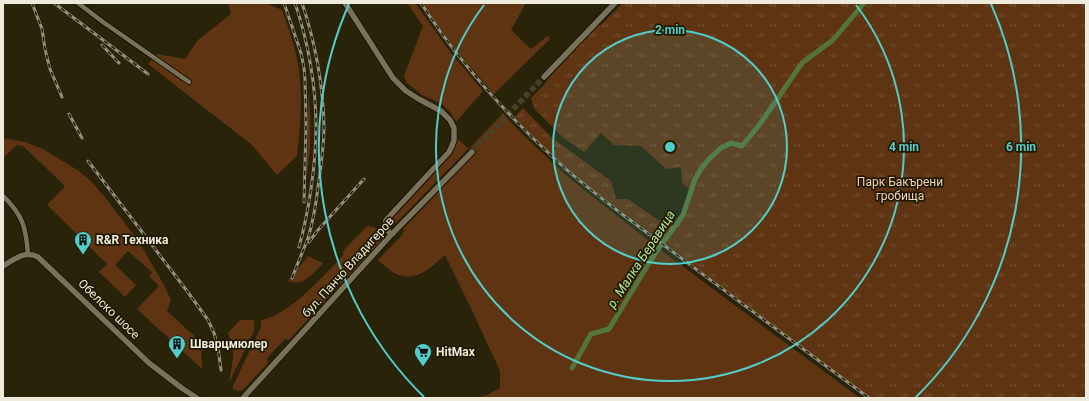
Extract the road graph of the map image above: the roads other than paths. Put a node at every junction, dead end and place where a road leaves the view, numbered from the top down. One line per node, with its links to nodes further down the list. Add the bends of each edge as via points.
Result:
1 (78, 3): 5 (street)
2 (346, 3): 8 (street, via 393,78 406,91 441,111 454,128 454,140 449,152 386,220 385,226)
3 (615, 3): 4 (street)
4 (544, 77)
5 (189, 82)
6 (472, 152): 8 (street, бул. Панчо Владигеров)
7 (3, 196): 9 (street, via 21,219)
8 (391, 235): 12 (street, бул. Панчо Владигеров)
9 (28, 254): 10 (street); 11 (street, Обелско шосе, via 41,259 149,362)
10 (3, 266)
11 (197, 398)
12 (243, 398)

